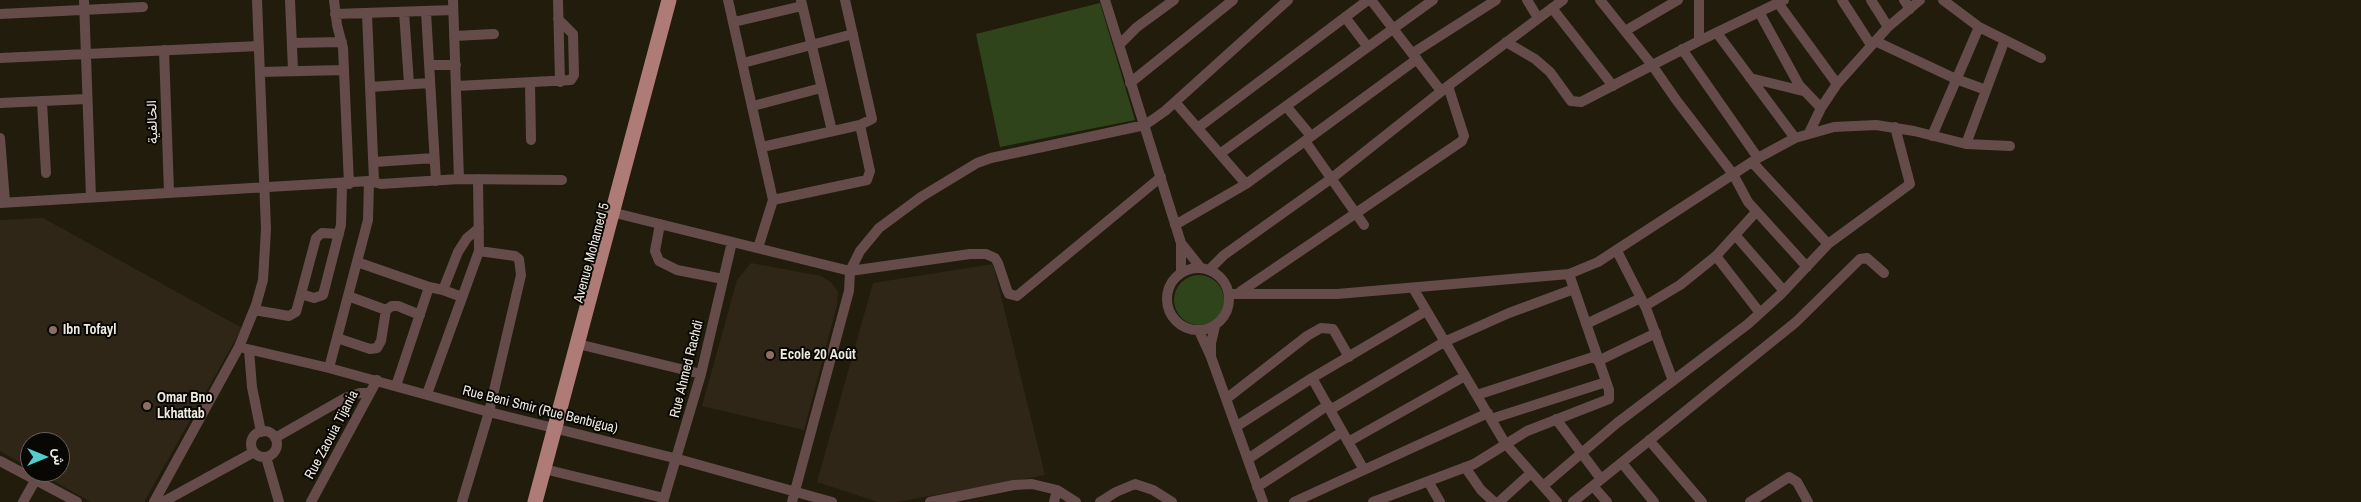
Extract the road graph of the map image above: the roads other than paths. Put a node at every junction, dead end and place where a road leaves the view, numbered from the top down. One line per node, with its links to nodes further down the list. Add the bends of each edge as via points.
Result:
1 (257, 0): 56 (street)
2 (290, 0): 53 (street)
3 (334, 0): 35 (street)
4 (558, 0): 39 (street)
5 (728, 0): 40 (street)
6 (845, 0): 47 (street)
7 (1174, 0): 55 (street, via 1137,27)
8 (1233, 0): 77 (street)
9 (1288, 0): 89 (street)
10 (1370, 0): 37 (street); 43 (street)
11 (1433, 0): 43 (street)
12 (1496, 0): 62 (street)
13 (1527, 0): 38 (street)
14 (1563, 0): 30 (street)
15 (1678, 0): 44 (street)
16 (1699, 0): 49 (street)
17 (1842, 0): 54 (street)
18 (1871, 0): 41 (street)
19 (1920, 0): 26 (street)
20 (1943, 0): 42 (street)
21 (1602, 1): 44 (street)
22 (1108, 2): 55 (street)
23 (1781, 2): 33 (street); 79 (street)
24 (663, 3): 128 (main road, Avenue Mohamed 5)
25 (802, 3): 40 (street); 57 (street)
26 (1907, 4): 41 (street)
27 (84, 5): 29 (street); 34 (street); 61 (street)
28 (453, 5): 32 (street); 48 (street)
29 (143, 7)
30 (1552, 8): 38 (street); 82 (street)
31 (404, 12): 32 (street); 36 (street); 78 (street)
32 (426, 12): 66 (street)
33 (1760, 12): 45 (street); 86 (street)
34 (0, 14)
35 (335, 14): 36 (street); 50 (street)
36 (367, 14): 80 (street)
37 (1345, 17): 58 (street); 96 (street)
38 (1538, 18): 51 (street)
39 (558, 19): 74 (street); 74 (street, via 570,29 574,40 574,75 571,80)
40 (734, 22): 65 (street)
41 (1888, 27): 54 (street)
42 (1979, 27): 52 (street); 73 (street)
43 (1392, 28): 58 (street); 62 (street)
44 (1625, 31): 68 (street)
45 (1716, 33): 49 (street); 72 (street)
46 (494, 34): 48 (street)
47 (853, 34): 57 (street); 94 (street, via 872,115 872,119)
48 (454, 36): 67 (street)
49 (1699, 40): 59 (street)
50 (342, 42): 53 (street); 70 (street)
51 (1506, 42): 82 (street, via 1550,72 1575,103); 84 (street)
52 (2004, 42): 64 (street); 85 (street)
53 (292, 43): 69 (street)
54 (1873, 43): 73 (street); 79 (street)
55 (1119, 45): 77 (street)
56 (259, 46): 60 (street); 71 (street)
57 (812, 46): 65 (street); 83 (street)
58 (1368, 46): 92 (street)
59 (1682, 49): 68 (street); 110 (street)
60 (164, 50): 61 (street); 124 (street, الخالفية)
61 (86, 54): 63 (street); 87 (street)
62 (1415, 56): 84 (street); 102 (street)
63 (0, 58)
64 (2041, 58)
65 (743, 63): 91 (street)
66 (429, 65): 67 (street); 75 (street)
67 (456, 65): 81 (street)
68 (1652, 65): 82 (street); 113 (street)
69 (293, 70): 70 (street); 71 (street)
70 (344, 70): 121 (street)
71 (260, 72): 123 (street)
72 (1750, 78): 86 (street); 103 (street)
73 (1956, 79): 85 (street); 100 (street)
74 (560, 82): 76 (street)
75 (429, 83): 78 (street); 109 (street)
76 (530, 83): 81 (street); 104 (street)
77 (1130, 83): 95 (street)
78 (408, 84): 80 (street)
79 (1837, 84): 93 (street)
80 (370, 86): 111 (street)
81 (457, 86): 116 (street)
82 (1613, 86)
83 (821, 88): 91 (street); 98 (street)
84 (1444, 89): 115 (street); 129 (street, via 1464,136 1462,141)
85 (1986, 90): 105 (street)
86 (1803, 91): 93 (street)
87 (86, 99): 88 (street); 125 (street)
88 (42, 102): 90 (street); 112 (street)
89 (1175, 102): 95 (street); 96 (street)
90 (0, 103)
91 (753, 106): 107 (street)
92 (1286, 106): 102 (street); 108 (street)
93 (1822, 108): 99 (street)
94 (860, 125): 98 (street); 126 (street, via 870,171 867,180)
95 (1145, 125): 114 (street); 147 (street, via 991,158 966,168 879,228)
96 (1199, 127): 108 (street)
97 (1895, 127): 99 (street, via 1853,125); 100 (street); 139 (street, via 1911,182)
98 (832, 131): 107 (street)
99 (1809, 133): 103 (street)
100 (1932, 136): 105 (street)
101 (0, 138): 127 (street)
102 (1308, 138): 115 (street); 122 (street)
103 (1795, 138): 110 (street)
104 (531, 140)
105 (1966, 144): 106 (street)
106 (2010, 146)
107 (762, 148): 126 (street)
108 (1221, 153): 122 (street)
109 (434, 158): 111 (street); 120 (street)
110 (1755, 160): 113 (street); 139 (street)
111 (374, 162): 119 (street)
112 (46, 173)
113 (1733, 174): 130 (street, via 1739,189); 141 (street)
114 (1161, 177): 132 (street); 147 (street, via 1017,296 1006,290 998,263 986,254)
115 (1332, 178): 129 (street); 146 (street)
116 (459, 179): 117 (street); 120 (street)
117 (478, 179): 118 (street); 134 (street)
118 (562, 180)
119 (372, 181): 120 (street, via 381,184); 121 (street); 144 (street, via 369,215)
120 (436, 181)
121 (345, 184): 123 (street); 135 (street)
122 (1246, 184): 132 (street)
123 (264, 188): 124 (street); 163 (street, via 266,254 263,280)
124 (169, 192): 125 (street)
125 (91, 196): 127 (street)
126 (773, 200): 140 (street)
127 (2, 202)
128 (608, 211): 131 (street); 174 (main road, Avenue Mohamed 5); 195 (main road, Avenue Mohamed 5)
129 (1355, 212): 133 (street); 157 (street)
130 (1756, 212): 136 (street); 145 (street)
131 (660, 224): 137 (street); 151 (street, via 655,251 659,261 677,270)
132 (1175, 225): 138 (street)
133 (1364, 225)
134 (479, 228): 142 (street); 154 (street, via 458,252)
135 (339, 234): 158 (street, via 322,233 316,238); 158 (street, via 323,296 314,298)
136 (1736, 236): 143 (street); 156 (street)
137 (732, 242): 140 (street); 151 (street, Rue Ahmed Rachdi)
138 (1181, 243): 146 (street); 148 (street)
139 (1828, 244): 145 (street)
140 (758, 248): 147 (street)
141 (1617, 250): 150 (street); 162 (street)
142 (479, 251): 161 (street); 192 (street, via 515,256 522,275)
143 (1716, 256): 162 (street, via 1680,285); 166 (street)
144 (357, 262): 152 (street); 160 (street)
145 (1807, 267): 156 (street)
146 (1205, 269): 148 (street); 159 (street, via 1219,275)
147 (850, 271): 222 (street, via 849,291)
148 (1181, 272): 170 (street, via 1168,289 1168,310 1181,326)
149 (1884, 273): 200 (street, via 1867,258 1860,259 1796,322)
150 (1568, 274): 153 (street); 155 (street)
151 (723, 279): 180 (street, Rue Ahmed Rachdi)
152 (429, 287): 154 (street); 167 (street)
153 (1413, 288): 157 (street, via 1337,294); 165 (street)
154 (443, 290): 161 (street)
155 (1574, 290): 168 (street); 173 (street, via 1509,313)
156 (1784, 291): 166 (street)
157 (1240, 292): 159 (street)
158 (302, 294): 163 (street, via 293,315)
159 (1229, 294): 169 (street, via 1227,312)
160 (348, 296): 164 (street); 172 (street)
161 (462, 298): 188 (street)
162 (1643, 302): 168 (street); 171 (street)
163 (254, 310): 175 (street)
164 (386, 310): 167 (street, via 398,306); 172 (street, via 377,348 370,349)
165 (1426, 311): 173 (street); 177 (street)
166 (1760, 313): 184 (street)
167 (420, 314): 186 (street)
168 (1586, 324): 178 (street)
169 (1214, 326): 170 (street); 176 (street)
170 (1199, 331): 176 (street)
171 (1656, 333): 178 (street); 184 (street)
172 (338, 338): 179 (street)
173 (1444, 342): 181 (street); 191 (street)
174 (578, 344): 180 (street); 195 (main road, Avenue Mohamed 5)
175 (244, 349): 179 (street, Rue Beni Smir (Rue Benbigua)); 197 (street); 228 (street)
176 (1211, 357): 190 (street)
177 (1349, 357): 182 (street); 190 (street, via 1333,329 1322,328)
178 (1597, 358): 185 (street); 189 (street)
179 (329, 368): 183 (street, Rue Beni Smir (Rue Benbigua))
180 (701, 374): 206 (street, Rue Ahmed Rachdi)
181 (1465, 376): 189 (street); 201 (street)
182 (1312, 378): 191 (street); 196 (street)
183 (377, 380): 186 (street, Rue Beni Smir (Rue Benbigua)); 187 (street, Rue Zaouia Tijania)
184 (1673, 381): 204 (street)
185 (1606, 382): 193 (street); 194 (street, via 1608,399)
186 (396, 386): 188 (street, Rue Beni Smir (Rue Benbigua))
187 (369, 393): 199 (street, via 345,398); 231 (street, Rue Zaouia Tijania)
188 (427, 394): 192 (street, Rue Beni Smir (Rue Benbigua))
189 (1478, 395): 193 (street)
190 (1226, 398): 196 (street)
191 (1329, 408): 198 (street); 207 (street)
192 (489, 412): 195 (street, Rue Beni Smir (Rue Benbigua)); 232 (street)
193 (1490, 416): 202 (street); 212 (street)
194 (1556, 419): 202 (street); 204 (street)
195 (550, 426): 206 (street, Rue Beni Smir (Rue Benbigua)); 211 (main road, Avenue Mohamed 5); 233 (main road, Avenue Mohamed 5)
196 (1237, 426): 207 (street)
197 (262, 432): 199 (street, via 269,432); 203 (street, via 253,438)
198 (1342, 432): 201 (street); 220 (street)
199 (275, 438): 205 (street, via 276,448)
200 (1650, 440): 209 (street); 251 (street)
201 (1348, 442): 212 (street)
202 (1505, 443): 210 (street); 214 (street)
203 (254, 452): 205 (street); 229 (street)
204 (1582, 453): 218 (street); 219 (street)
205 (266, 457): 230 (street)
206 (678, 459): 222 (street, Rue Beni Smir (Rue Benbigua)); 223 (street, Rue Ahmed Rachdi)
207 (1248, 459): 220 (street)
208 (0, 461): 213 (street)
209 (1622, 463): 218 (street); 250 (street)
210 (1465, 467): 217 (street); 225 (street)
211 (544, 469): 223 (street); 234 (main road, Avenue Mohamed 5)
212 (1364, 470): 243 (street)
213 (20, 472)
214 (1531, 472): 219 (street); 246 (street)
215 (35, 482): 226 (street)
216 (40, 482): 227 (street)
217 (1428, 482): 244 (street); 245 (street)
218 (1597, 483): 248 (street); 249 (street)
219 (1543, 486): 247 (street)
220 (1257, 487): 242 (street)
221 (1057, 490): 224 (street, via 1032,484 1014,485); 238 (street); 239 (street)
222 (795, 491): 235 (street); 236 (street, Rue Beni Smir (Rue Benbigua))
223 (664, 500)
224 (955, 500): 237 (street)
225 (1489, 501)
226 (23, 502)
227 (77, 502)
228 (154, 502)
229 (163, 502)
230 (279, 502)
231 (311, 502)
232 (462, 502)
233 (526, 502)
234 (535, 502)
235 (792, 502)
236 (832, 502)
237 (930, 502)
238 (1054, 502)
239 (1076, 502)
240 (1100, 502): 241 (street, via 1135,484 1148,487)
241 (1172, 502)
242 (1263, 502)
243 (1294, 502)
244 (1373, 502)
245 (1440, 502)
246 (1499, 502)
247 (1557, 502)
248 (1573, 502)
249 (1607, 502)
250 (1654, 502)
251 (1702, 502)
252 (1750, 502): 253 (street, via 1789,477 1797,482)
253 (1808, 502)

